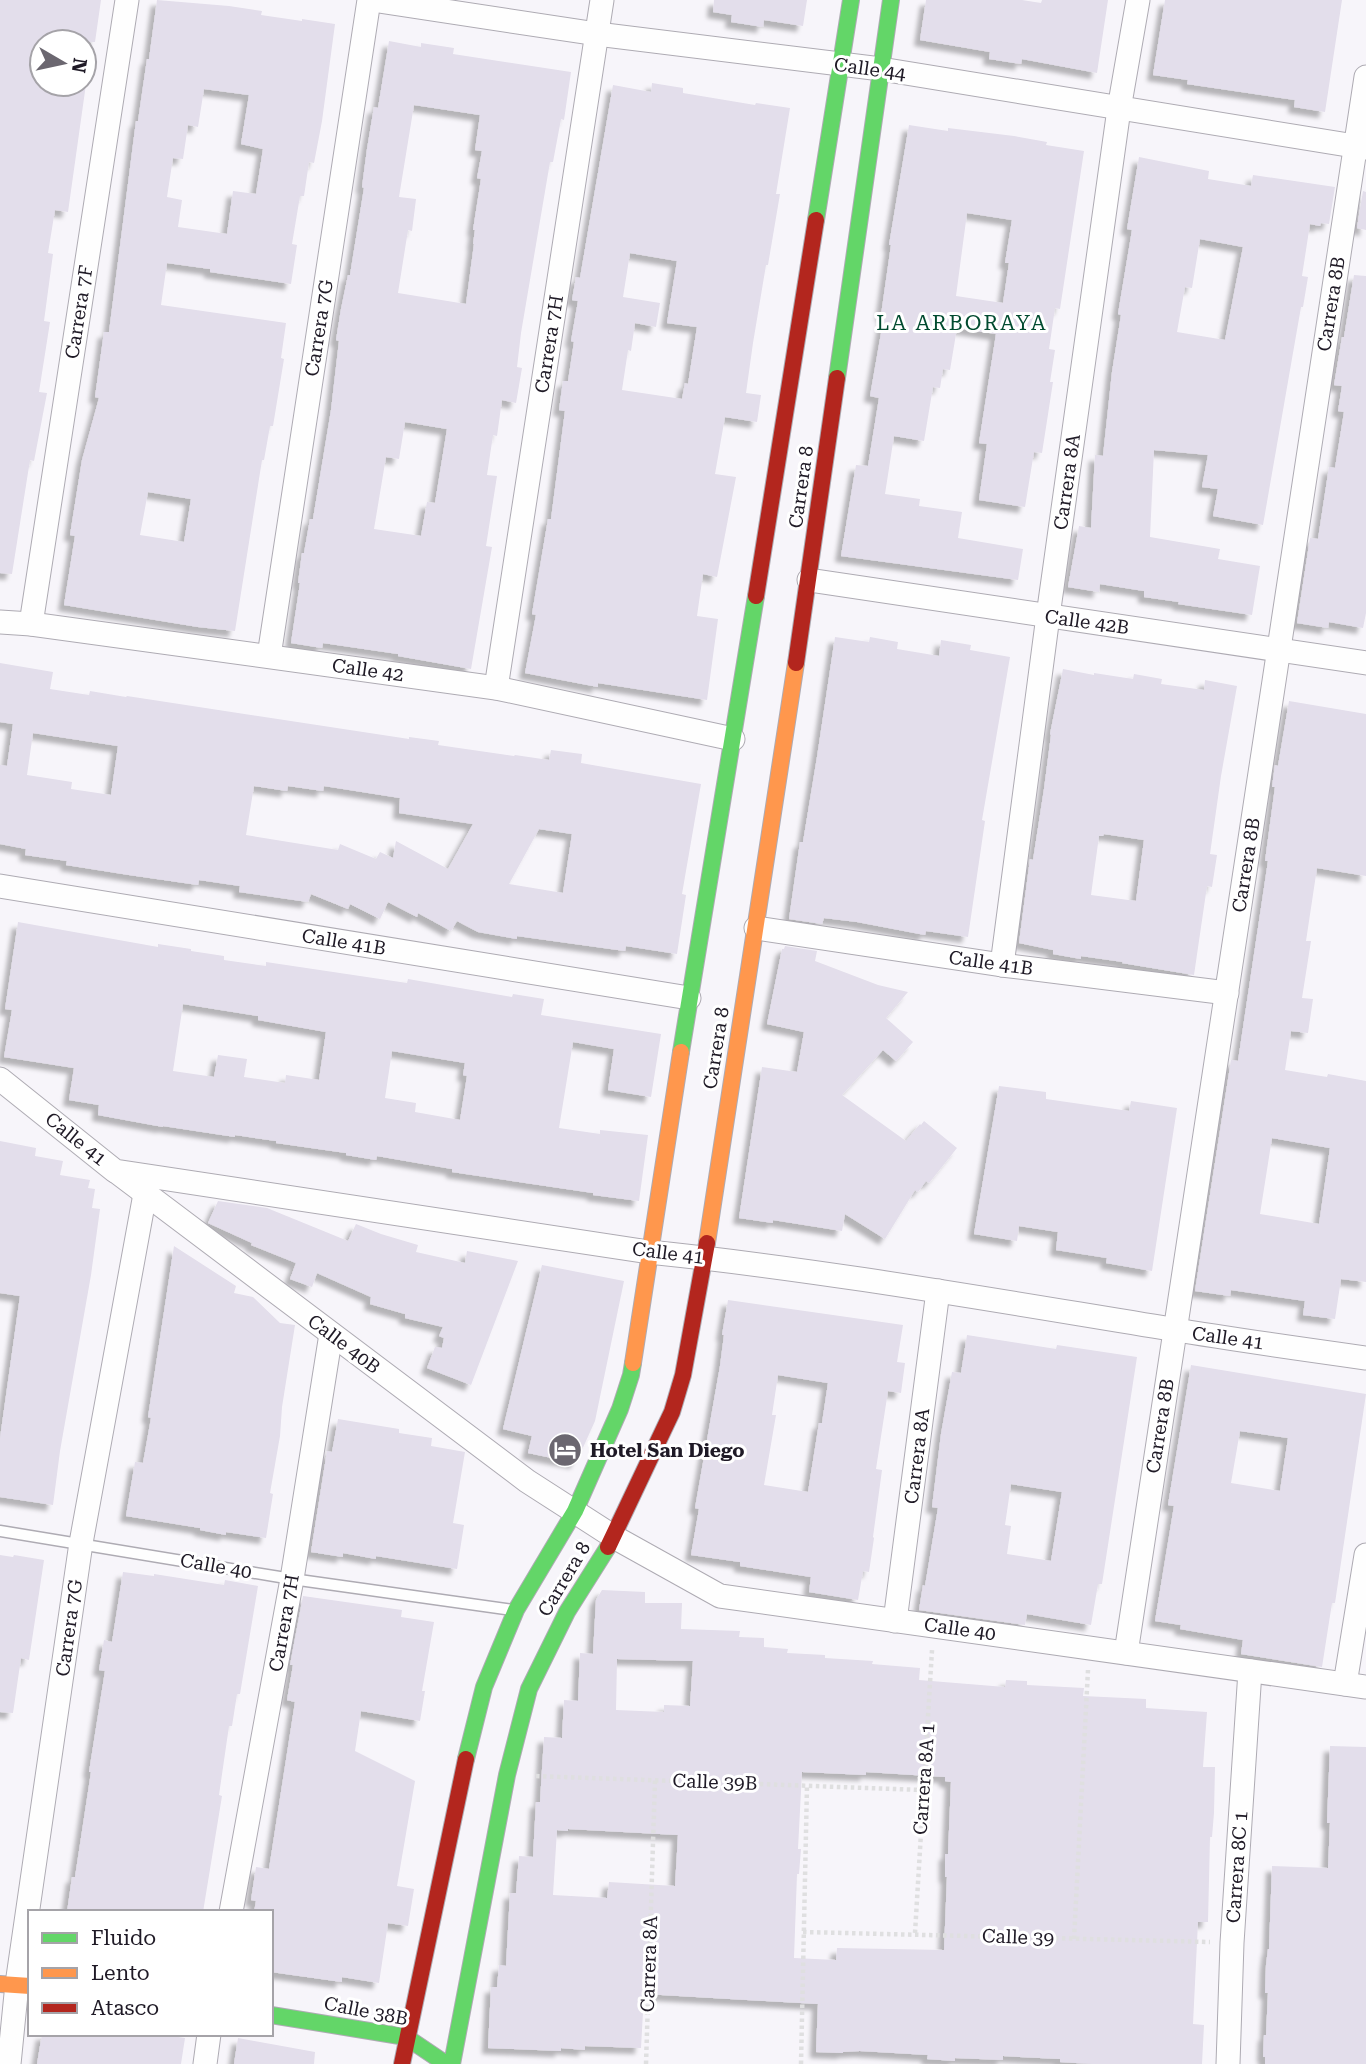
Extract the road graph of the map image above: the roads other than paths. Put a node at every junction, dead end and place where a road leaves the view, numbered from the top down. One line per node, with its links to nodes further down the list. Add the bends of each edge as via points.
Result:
1 (127, 0): 16 (street, Carrera 7F)
2 (370, 0): 7 (street, Calle 44); 18 (street, Carrera 7G)
3 (602, 0): 7 (street, Carrera 7H)
4 (851, 0): 8 (street, Carrera 8)
5 (891, 0): 9 (street, Carrera 8)
6 (1138, 0): 11 (street, Carrera 8A)
7 (597, 34): 8 (street, Calle 44); 20 (street, Carrera 7H)
8 (841, 65): 9 (street, Calle 44); 21 (street, Carrera 8)
9 (881, 69): 11 (street, Calle 44); 13 (street, Carrera 8)
10 (1366, 77): 12 (street, Carrera 8B)
11 (1119, 109): 12 (street, Calle 44); 14 (street, Carrera 8A)
12 (1361, 148): 17 (street, Carrera 8B)
13 (809, 580): 14 (street, Calle 42B); 23 (street, Carrera 8)
14 (1048, 616): 17 (street, Calle 42B); 24 (street, Carrera 8A)
15 (0, 622): 16 (street, Calle 42)
16 (31, 624): 18 (street, Calle 42)
17 (1279, 650): 19 (street, Calle 42B); 25 (street, Carrera 8B)
18 (269, 656): 20 (street, Calle 42)
19 (1366, 663)
20 (496, 688): 21 (street, Calle 42)
21 (733, 739): 26 (street, Carrera 8)
22 (0, 886): 26 (street, Calle 41B)
23 (757, 928): 24 (street, Calle 41B); 31 (street, Carrera 8)
24 (1002, 965): 25 (street, Calle 41B)
25 (1227, 993): 33 (street, Carrera 8B)
26 (689, 998): 30 (street, Carrera 8)
27 (0, 1079): 28 (street, Calle 41)
28 (116, 1171): 29 (street, Calle 40B); 30 (street, Calle 41)
29 (145, 1194): 34 (street, Calle 40B); 39 (street, Carrera 7G)
30 (649, 1252): 31 (street, Calle 41); 36 (street, Carrera 8, via 631,1375)
31 (705, 1258): 32 (street, Calle 41); 38 (street, Carrera 8, via 672,1412)
32 (938, 1291): 33 (street, Calle 41); 43 (street, Carrera 8A)
33 (1175, 1330): 35 (street, Calle 41); 44 (street, Carrera 8B)
34 (331, 1334): 36 (street, Calle 40B, via 527,1481); 41 (street, Carrera 7H)
35 (1366, 1358)
36 (575, 1511): 38 (street, Calle 40); 42 (street, Carrera 8)
37 (0, 1531): 39 (lane, Calle 40)
38 (614, 1537): 43 (street, Calle 40, via 720,1596); 56 (street, Carrera 8, via 567,1612 529,1689 507,1775)
39 (81, 1544): 41 (lane, Calle 40); 48 (street, Carrera 7G)
40 (1366, 1555): 46 (street)
41 (292, 1579): 42 (lane, Calle 40); 47 (street, Carrera 7H)
42 (516, 1610): 51 (street, Carrera 8, via 484,1687)
43 (895, 1621): 44 (street, Calle 40)
44 (1126, 1653): 45 (street, Calle 40)
45 (1250, 1671): 46 (street, Calle 40); 57 (street, Carrera 8C 1)
46 (1355, 1685)
47 (230, 1910)
48 (16, 1985): 52 (street, Carrera 7G)
49 (273, 2015): 51 (street, Calle 38B)
50 (209, 2036): 53 (street)
51 (406, 2037): 54 (street, Carrera 8); 55 (street, Calle 38B)
52 (9, 2064)
53 (205, 2064)
54 (402, 2064)
55 (446, 2064)
56 (452, 2064)
57 (1228, 2064)

